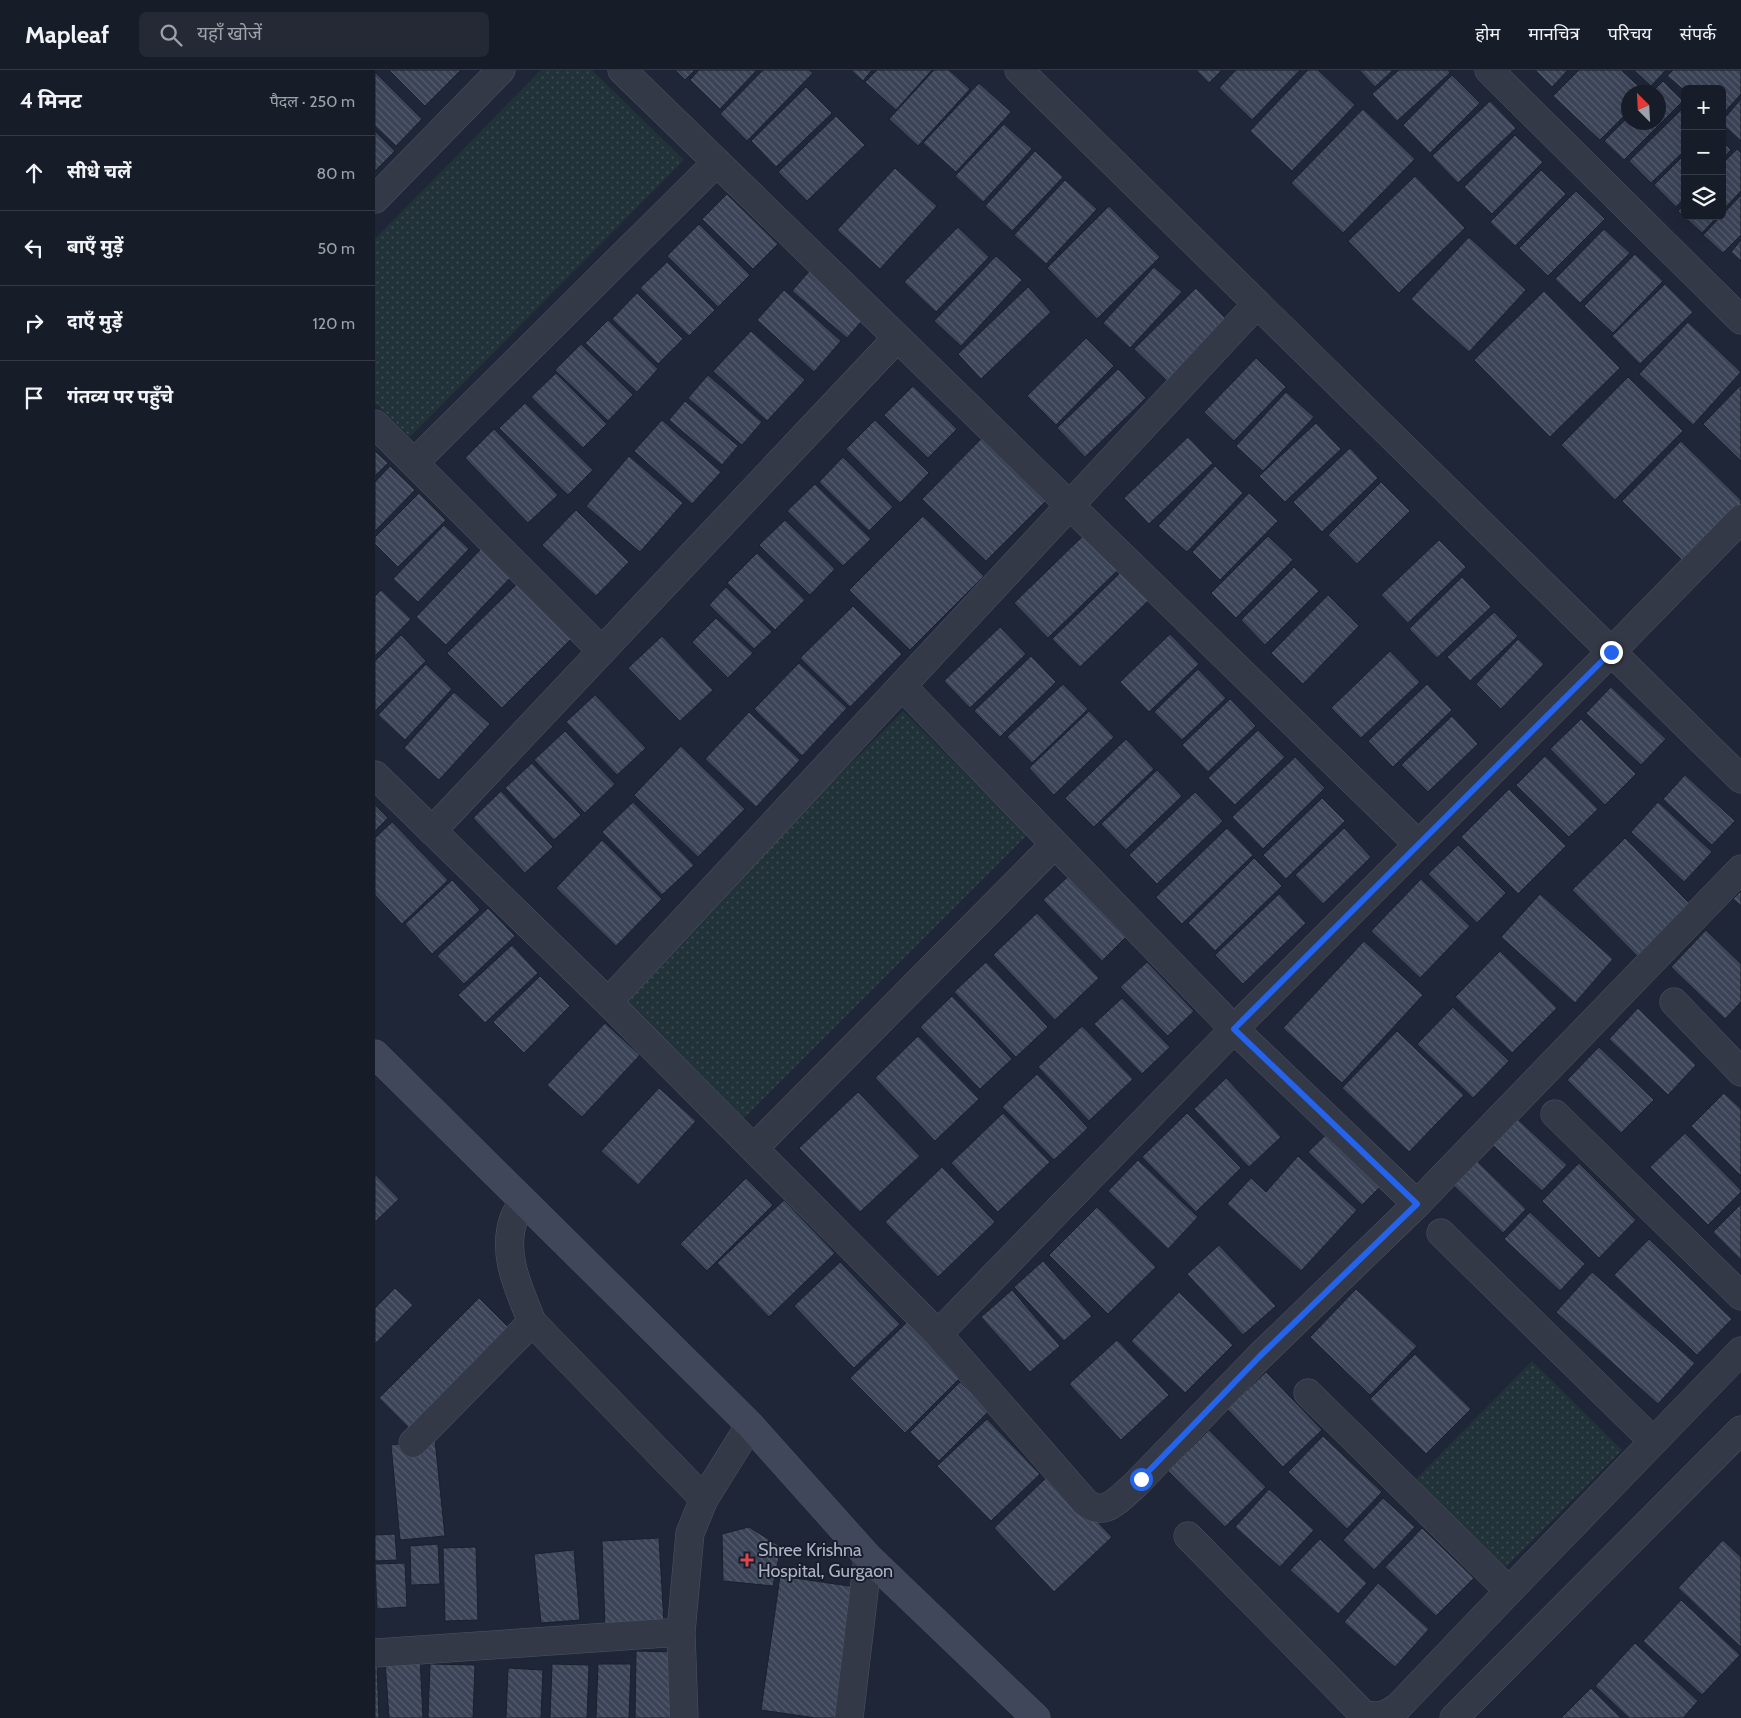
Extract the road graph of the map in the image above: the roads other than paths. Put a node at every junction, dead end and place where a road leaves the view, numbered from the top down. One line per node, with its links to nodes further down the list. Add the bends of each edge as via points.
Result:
1 (501, 70): 6 (street)
2 (622, 70): 5 (street)
3 (1019, 70): 7 (street)
4 (1489, 70): 8 (street)
5 (717, 162): 9 (street); 11 (street)
6 (375, 199)
7 (1257, 304): 12 (street); 15 (street)
8 (1741, 320)
9 (897, 338): 12 (street); 14 (street)
10 (375, 424): 11 (street)
11 (414, 463): 14 (street)
12 (1069, 505): 16 (street); 21 (street)
13 (1741, 519): 15 (street)
14 (602, 652): 19 (street)
15 (1611, 652): 18 (street); 21 (street)
16 (902, 686): 20 (street); 23 (street)
17 (375, 775): 19 (street)
18 (1741, 779)
19 (432, 832): 23 (street)
20 (1055, 844): 25 (street); 29 (street)
21 (1418, 844): 25 (street)
22 (1741, 869): 31 (street)
23 (608, 1002): 29 (street)
24 (1674, 1002): 27 (street)
25 (1234, 1029): 31 (street); 35 (street)
26 (375, 1054): 30 (street)
27 (1741, 1072)
28 (1555, 1114): 33 (street)
29 (754, 1148): 35 (street)
30 (524, 1202): 34 (street, via 514,1216 508,1239 512,1268); 38 (street)
31 (1417, 1204): 35 (street, via 1110,1507 1092,1508 1085,1502)
32 (1441, 1232): 40 (street)
33 (1741, 1296)
34 (532, 1322): 41 (street); 42 (street)
35 (938, 1334)
36 (1741, 1351): 40 (street)
37 (1308, 1392): 45 (street)
38 (750, 1425): 42 (street); 44 (street)
39 (1741, 1430): 51 (street)
40 (1653, 1442): 45 (street)
41 (413, 1443)
42 (704, 1499): 46 (street, via 690,1533)
43 (1188, 1536): 45 (street, via 1363,1714 1388,1714 1398,1707)
44 (868, 1557): 49 (street); 50 (street)
45 (1509, 1591)
46 (681, 1632): 47 (street); 48 (street)
47 (375, 1653)
48 (685, 1718)
49 (849, 1718)
50 (1036, 1718)
51 (1453, 1718)

